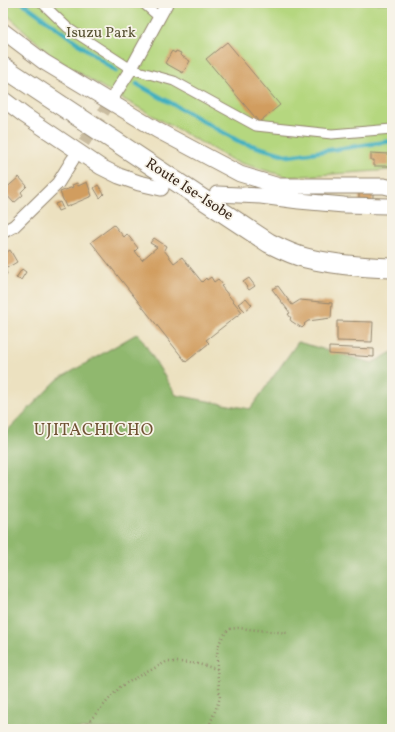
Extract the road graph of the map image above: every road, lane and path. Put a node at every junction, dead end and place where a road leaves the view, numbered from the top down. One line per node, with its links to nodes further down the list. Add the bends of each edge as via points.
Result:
1 (42, 3): 7 (street, via 68,28)
2 (143, 3): 4 (street)
3 (167, 3): 4 (street)
4 (159, 17): 7 (street)
5 (3, 31): 13 (street, via 44,62 157,130 240,174 279,186)
6 (3, 67): 17 (main road, Route Ise-Isobe, via 269,243 305,258 335,264)
7 (131, 69): 8 (street); 10 (street, via 174,81 256,126 332,134)
8 (113, 97)
9 (3, 99): 12 (street, via 101,167 139,183)
10 (392, 129)
11 (73, 159): 16 (street, via 58,183 14,226)
12 (161, 188)
13 (392, 188)
14 (217, 194): 15 (street, via 344,205)
15 (392, 206)
16 (3, 232)
17 (392, 268)
18 (288, 633): 19 (path, via 229,629 222,637 217,651)
19 (217, 669): 20 (path, via 198,664 166,662 121,686); 21 (path, via 220,698)
20 (82, 729)
21 (208, 729)

